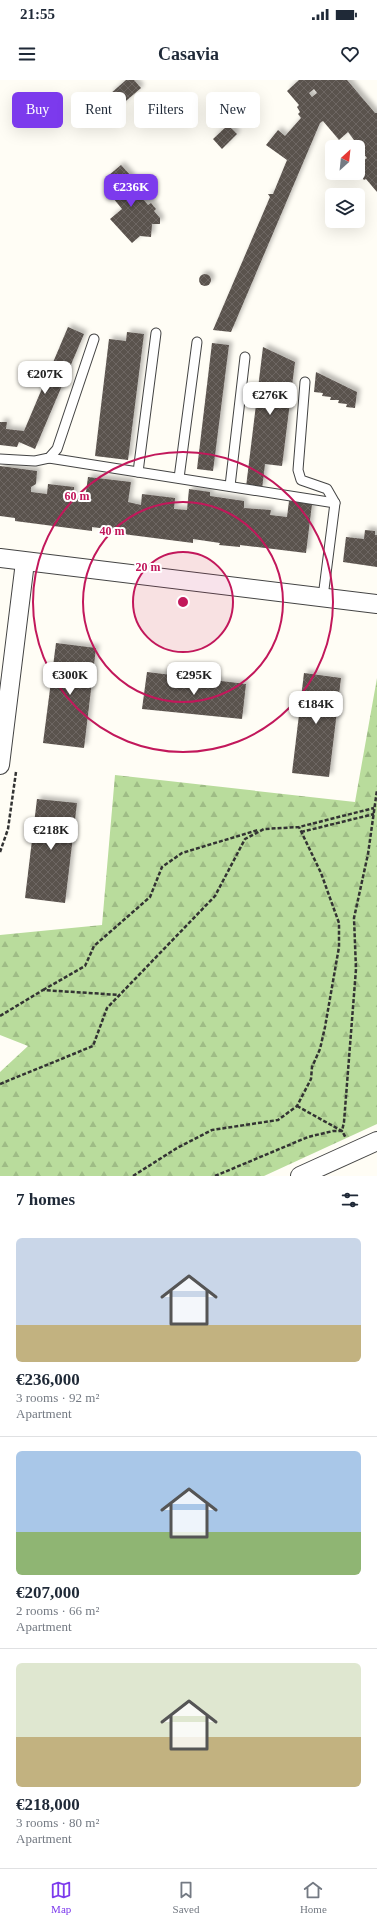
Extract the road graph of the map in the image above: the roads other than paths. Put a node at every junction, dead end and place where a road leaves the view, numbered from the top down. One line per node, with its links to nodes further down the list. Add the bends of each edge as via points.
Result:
1 (156, 333): 8 (lane)
2 (94, 339): 6 (lane, via 56,449)
3 (197, 342): 9 (lane)
4 (245, 356): 10 (lane)
5 (306, 382): 11 (lane, via 298,470 301,480 327,488)
6 (49, 458): 7 (lane); 8 (lane)
7 (0, 459)
8 (138, 472): 9 (lane)
9 (179, 478): 10 (lane)
10 (230, 486): 11 (lane)
11 (335, 504): 14 (lane)
12 (0, 558): 13 (street)
13 (25, 562): 14 (street); 16 (street)
14 (323, 597): 15 (street)
15 (377, 604)
16 (0, 765)
17 (377, 1141): 18 (street)
18 (300, 1176)

